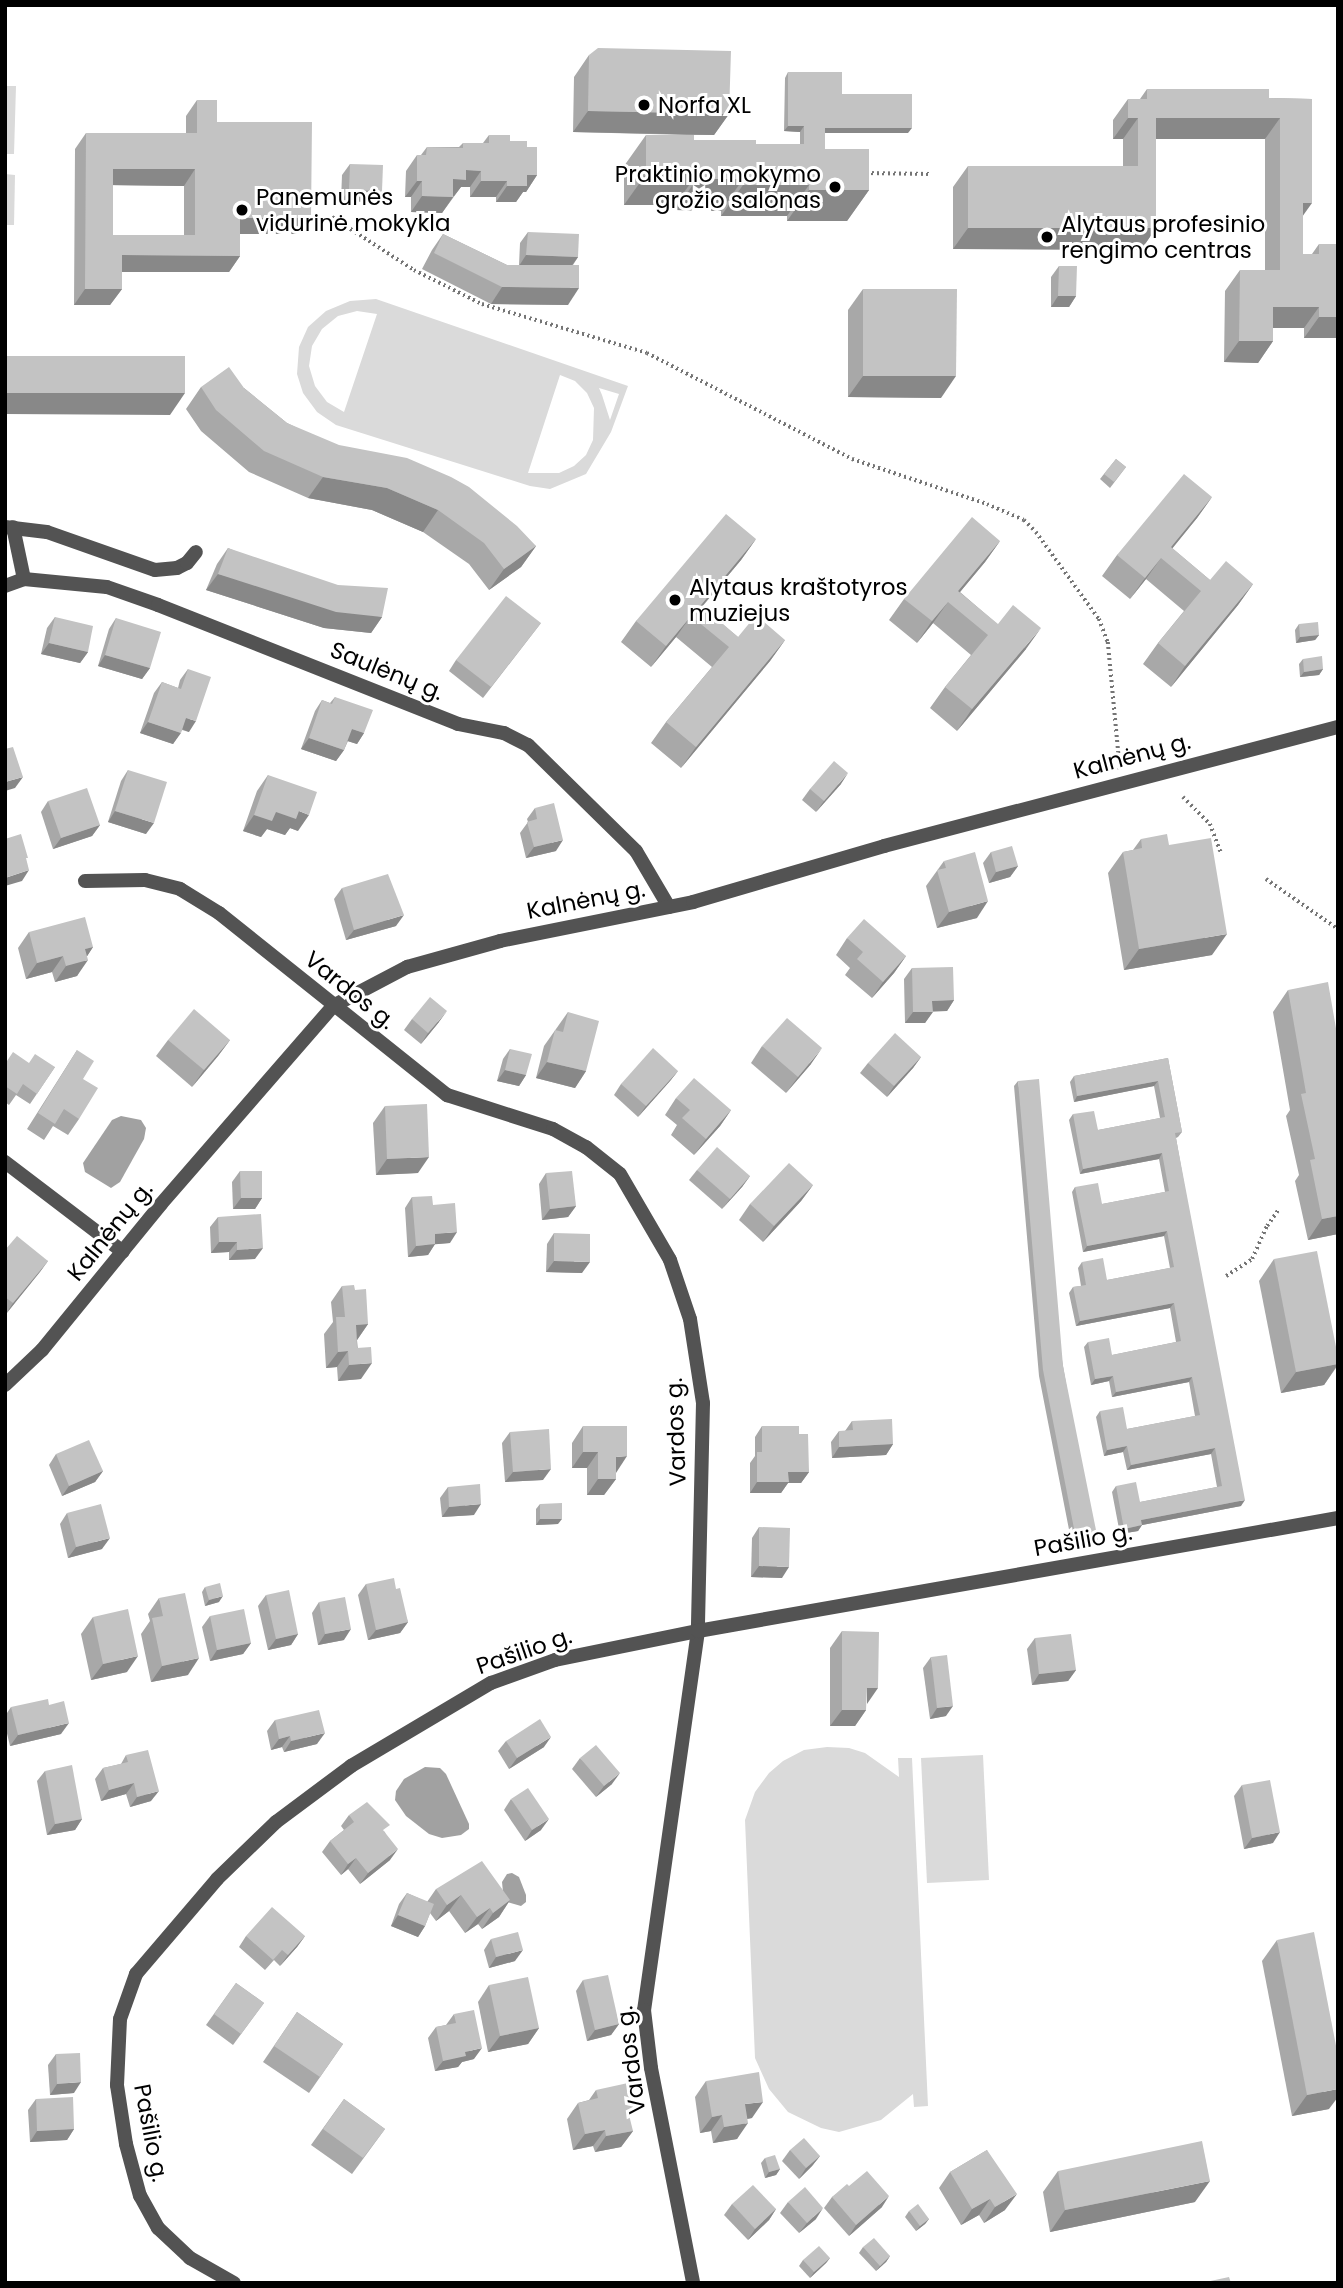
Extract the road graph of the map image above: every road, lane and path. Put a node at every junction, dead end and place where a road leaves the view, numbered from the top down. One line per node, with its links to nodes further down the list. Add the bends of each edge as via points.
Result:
1 (862, 173): 2 (path)
2 (930, 174)
3 (332, 217): 9 (path, via 414,270 482,304 647,353 852,458 1024,520 1099,619 1108,642)
4 (9, 527): 5 (street, via 69,538 155,570 177,568); 6 (street)
5 (196, 552)
6 (24, 579): 7 (street, Saulėnų g.); 14 (street, Saulėnų g., via 107,587 458,724 504,733 528,745 636,851)
7 (5, 586)
8 (1338, 727): 9 (street, Kalnėnų g.)
9 (1121, 783): 14 (street, Kalnėnų g.)
10 (1183, 797): 11 (path, via 1210,824)
11 (1222, 852)
12 (1266, 879): 15 (path)
13 (85, 881): 16 (street, Vardos g., via 145,880 180,889 219,913)
14 (669, 907): 16 (street, Kalnėnų g., via 500,940 407,967)
15 (1338, 929)
16 (333, 1006): 19 (street, Kalnėnų g.); 23 (street, Vardos g., via 447,1095 553,1129 586,1147 620,1174 647,1217 670,1260 690,1319 703,1403)
17 (5, 1162): 19 (street)
18 (1279, 1209): 20 (path, via 1252,1259)
19 (122, 1252): 21 (street, Kalnėnų g., via 42,1350)
20 (1226, 1276)
21 (5, 1385)
22 (1338, 1518): 23 (street, Pašilio g.)
23 (698, 1631): 24 (street, Pašilio g., via 555,1660 491,1683 351,1766 276,1822 217,1879 136,1974 120,2019 117,2085 140,2196 158,2228 190,2258); 25 (street, Vardos g., via 644,2010)
24 (234, 2283)
25 (692, 2283)

